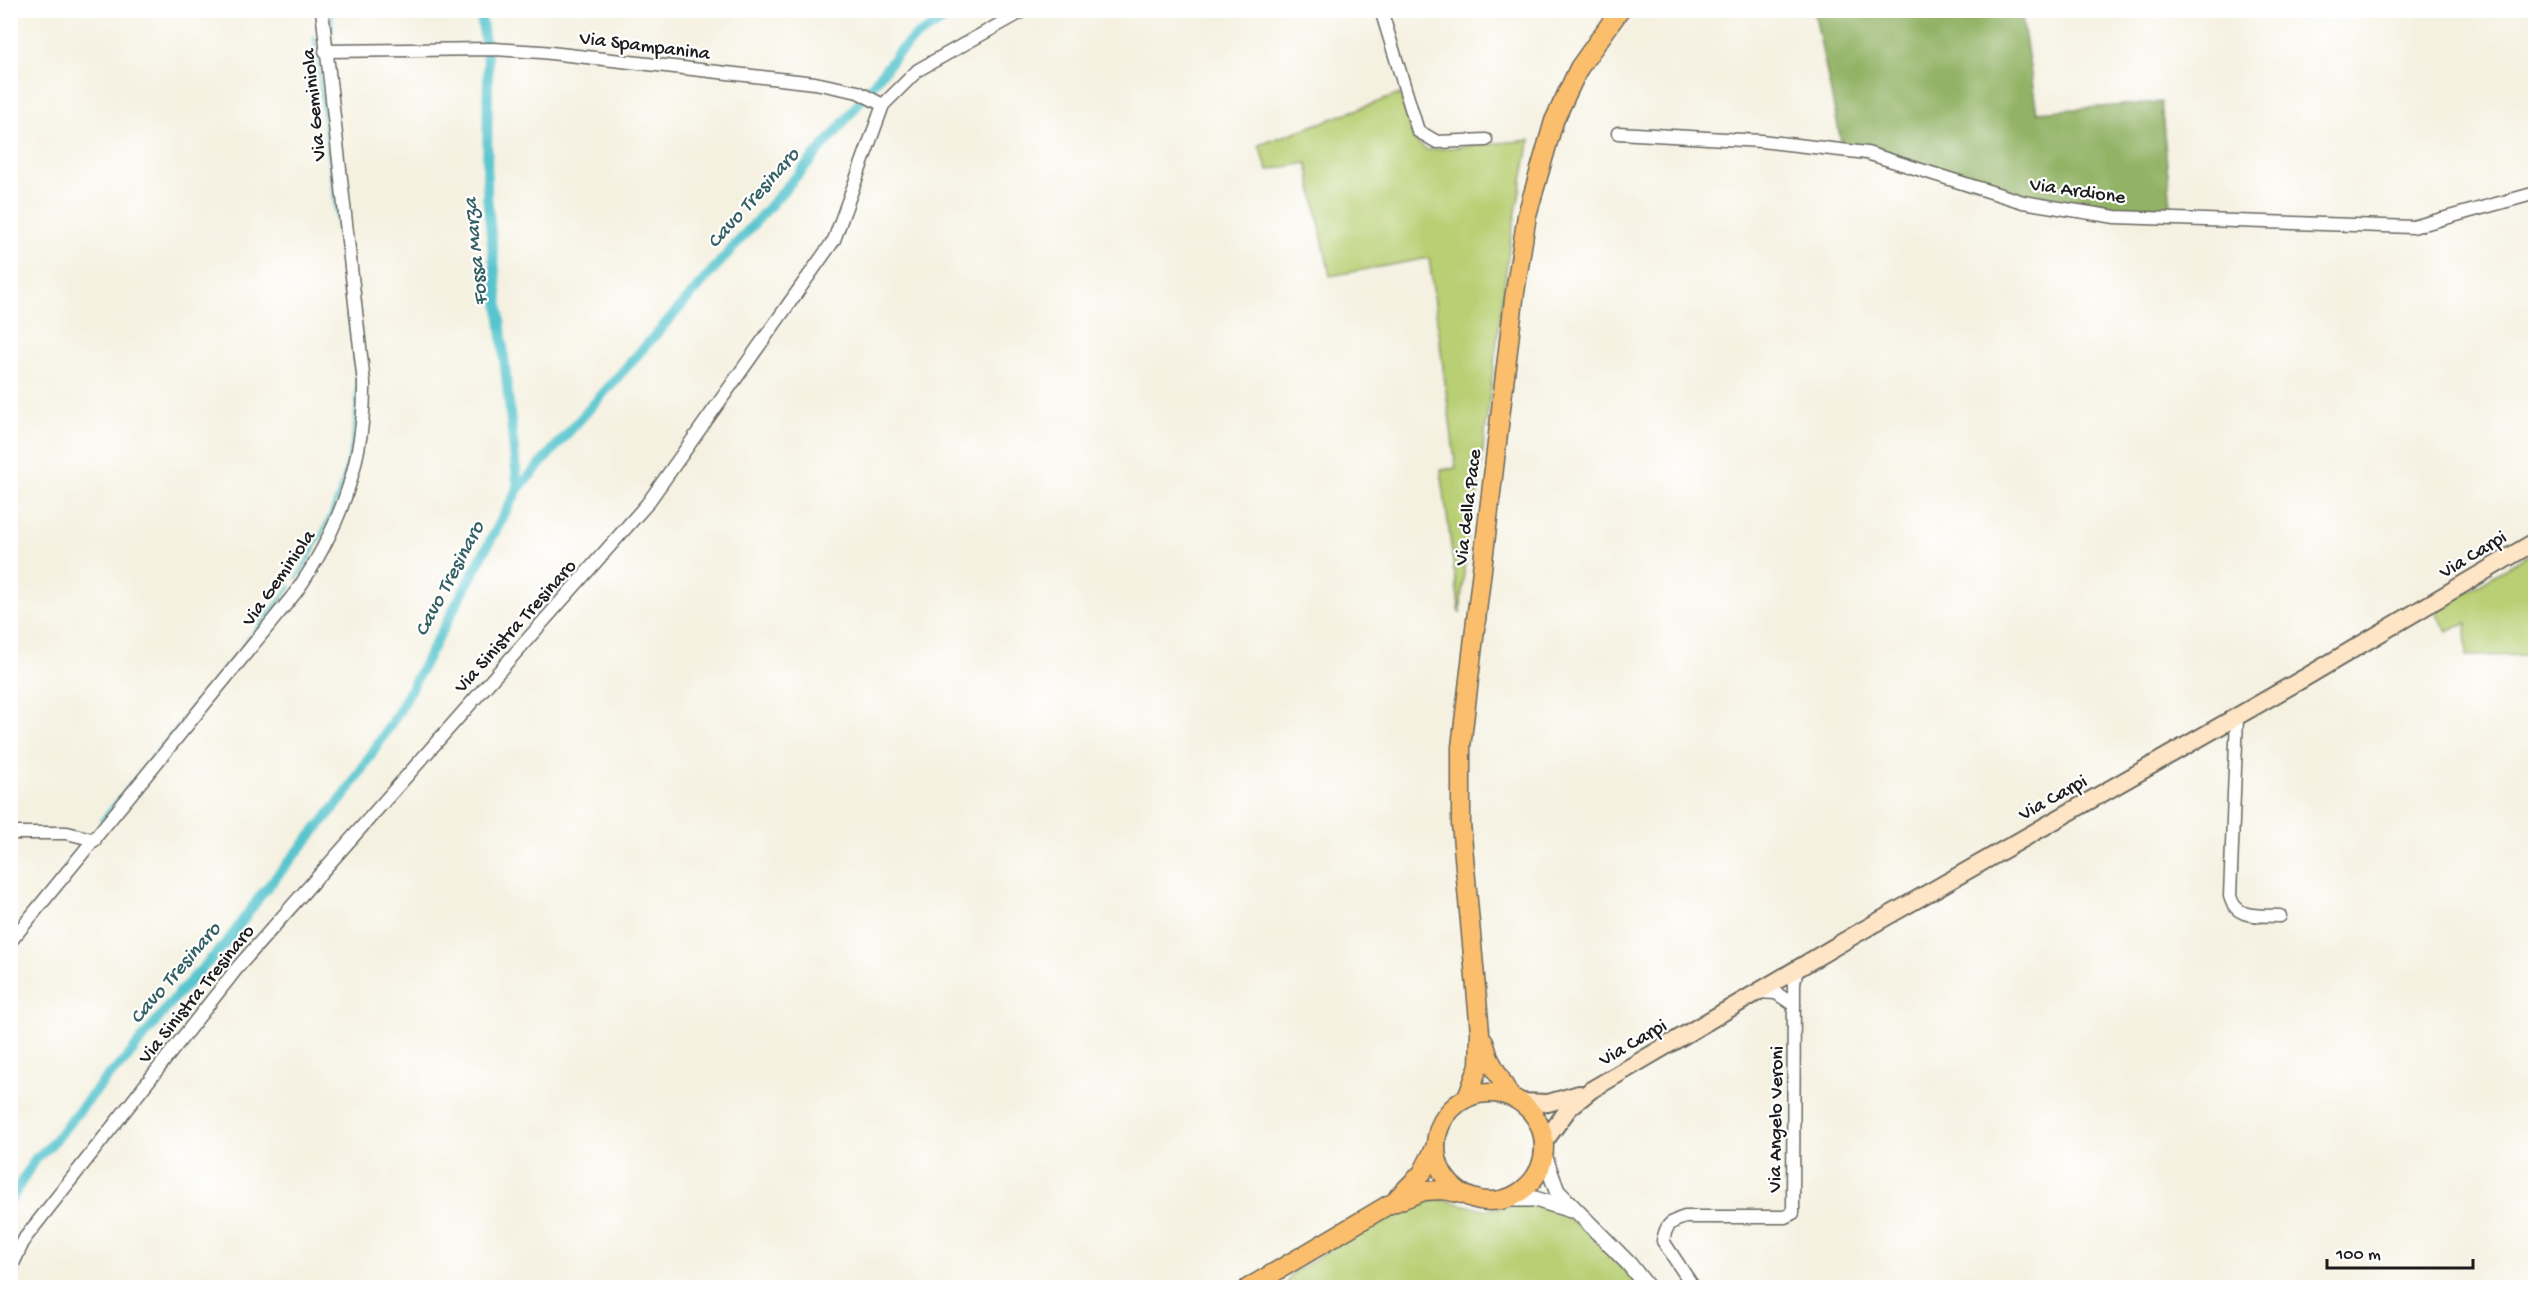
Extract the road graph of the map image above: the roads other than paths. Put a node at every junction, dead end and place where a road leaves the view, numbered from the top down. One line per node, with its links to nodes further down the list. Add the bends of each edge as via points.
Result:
1 (322, 10): 5 (street, Via Geminiola)
2 (1025, 10): 6 (street, Via Sinistra Tresinaro, via 918,70)
3 (1382, 10): 8 (street, via 1418,131 1437,142)
4 (1620, 10): 19 (main road, Via della Pace, via 1579,68 1554,121 1527,215 1512,309 1461,747 1461,824)
5 (325, 51): 6 (street, Via Spampanina, via 488,49 815,83 858,92); 13 (street, Via Geminiola, via 363,375 361,435 350,485 332,534 302,584)
6 (883, 105): 29 (street, Via Sinistra Tresinaro, via 834,240 647,504 238,967 26,1238)
7 (1618, 133): 9 (street, Via Ardione, via 1761,141 1867,153 2023,202 2115,216 2413,227)
8 (1486, 140)
9 (2535, 193)
10 (2535, 541): 11 (main road, Via Carpi)
11 (2237, 717): 14 (street, via 2230,896 2233,906 2242,914); 16 (main road, Via Carpi)
12 (10, 833): 13 (street, via 67,832)
13 (95, 840): 15 (street, Via Geminiola)
14 (2280, 916)
15 (10, 942)
16 (1797, 969): 17 (main road, Via Carpi); 18 (street, Via Angelo Veroni)
17 (1758, 992): 18 (street, via 1776,993); 20 (main road, Via Carpi)
18 (1794, 1005): 33 (street, Via Angelo Veroni, via 1793,1213 1785,1217 1685,1217 1670,1222 1665,1227 1664,1241)
19 (1480, 1032): 21 (main road, Via della Pace, via 1479,1065); 22 (main road, Via della Pace, via 1489,1058)
20 (1591, 1090): 22 (main road, Via Carpi, via 1558,1101); 24 (main road, Via Carpi, via 1569,1108)
21 (1467, 1098): 22 (main road, Via Carpi, via 1488,1093); 23 (main road, via 1445,1118)
22 (1515, 1099): 24 (main road, via 1537,1119)
23 (1436, 1146): 25 (main road, via 1443,1174); 27 (main road, via 1422,1173)
24 (1544, 1148): 26 (main road, Via Carpi, via 1541,1167 1527,1186); 28 (street, via 1557,1191)
25 (1463, 1194): 26 (main road, via 1477,1200); 27 (main road, via 1424,1191)
26 (1507, 1199): 28 (street, via 1535,1199)
27 (1388, 1205): 30 (main road)
28 (1577, 1212): 32 (street)
29 (10, 1269)
30 (1273, 1281): 31 (main road)
31 (1248, 1287)
32 (1648, 1287)
33 (1694, 1287)

